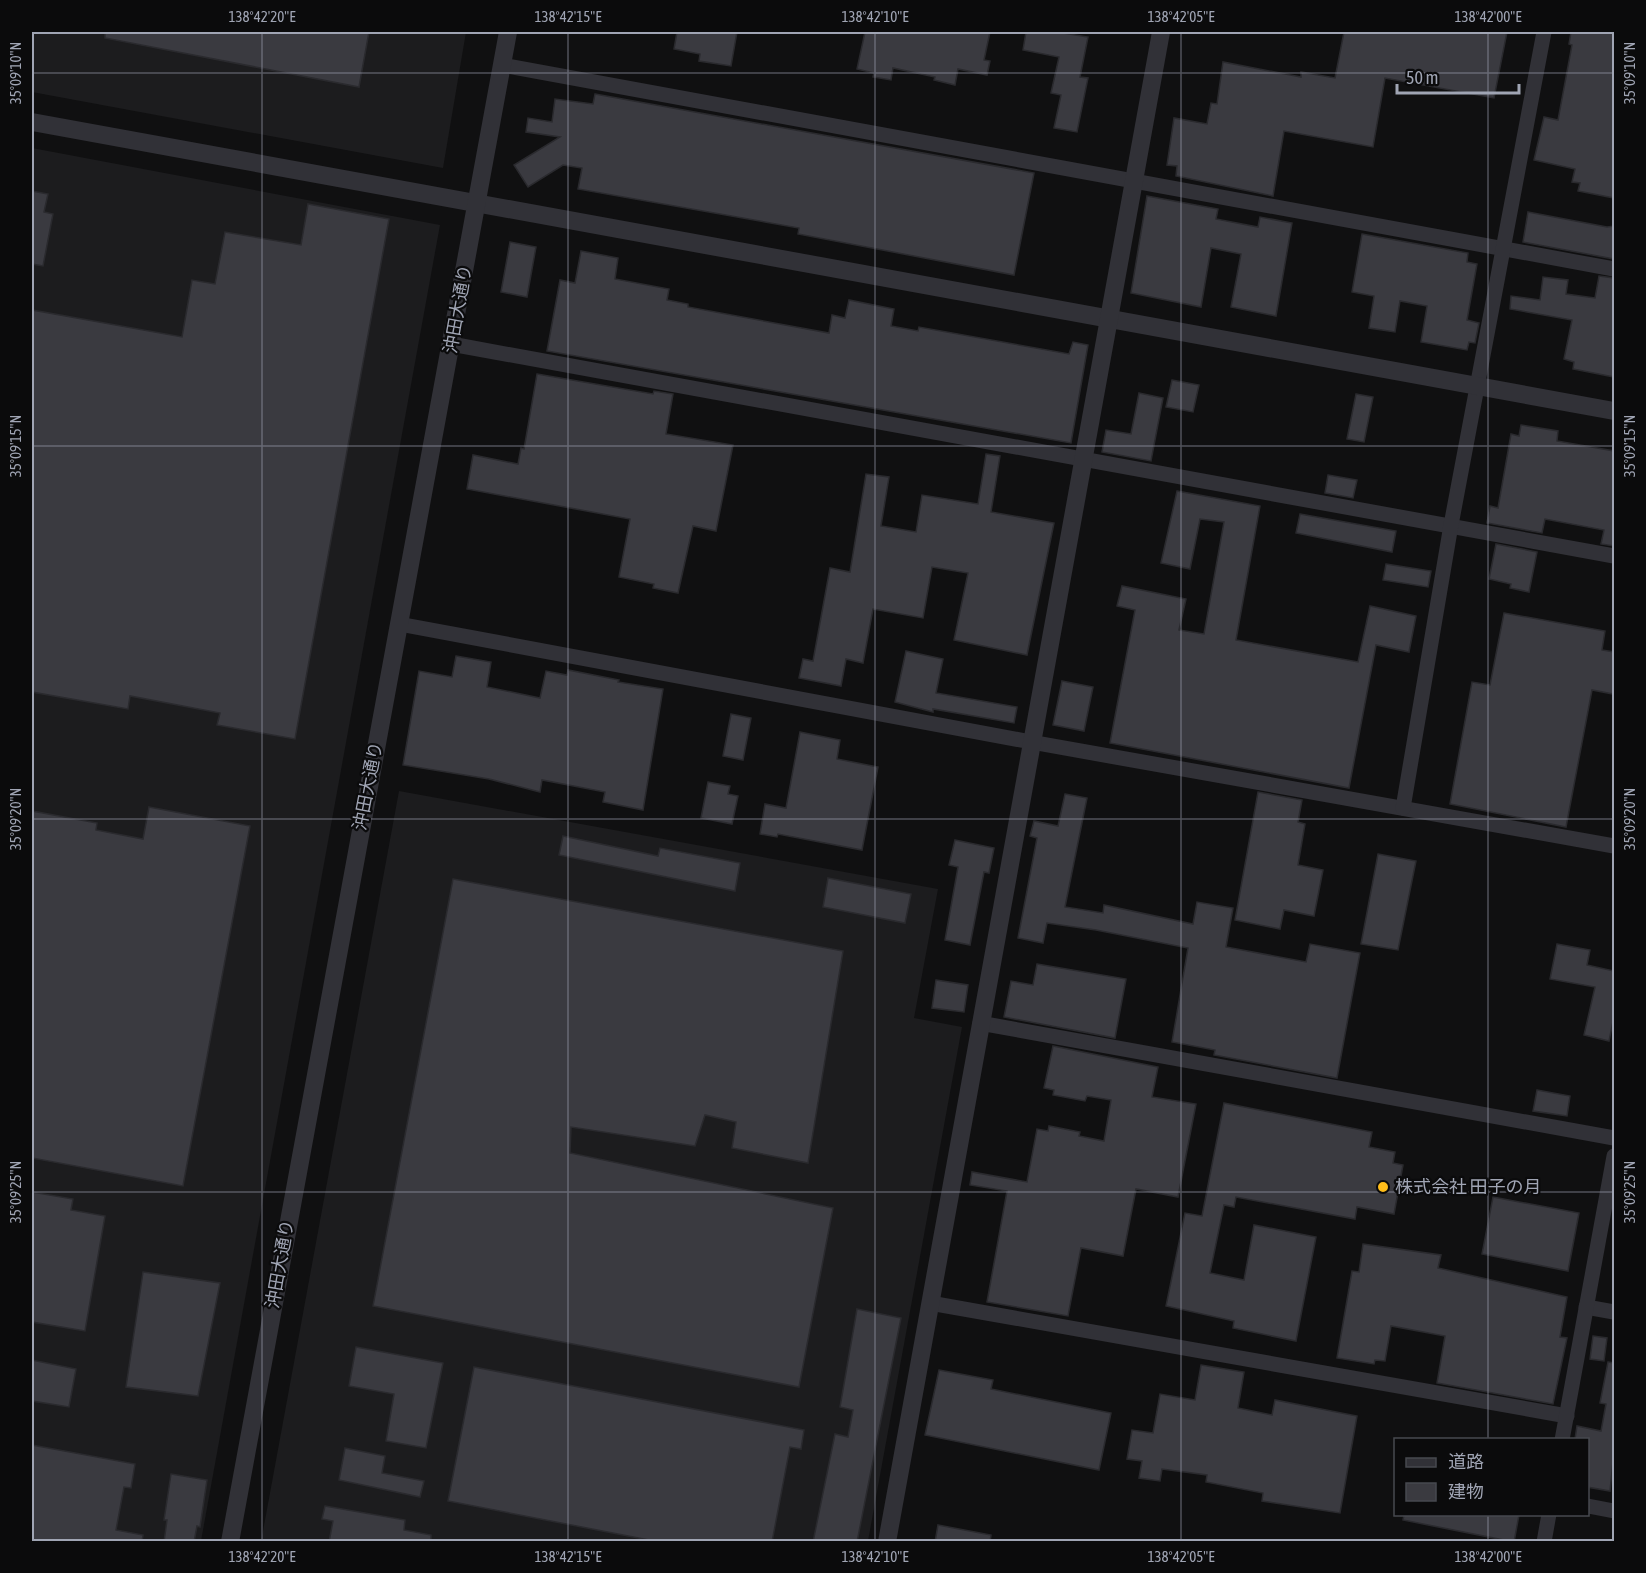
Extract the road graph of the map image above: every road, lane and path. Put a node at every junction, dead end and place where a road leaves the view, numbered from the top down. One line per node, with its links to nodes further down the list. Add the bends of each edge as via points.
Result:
1 (508, 32): 4 (street, 沖田大通り)
2 (1161, 32): 6 (street)
3 (1544, 32): 8 (street)
4 (502, 65): 6 (street); 7 (street, 沖田大通り)
5 (32, 122): 7 (street)
6 (1132, 179): 8 (street); 10 (street)
7 (477, 204): 10 (street); 11 (street, 沖田大通り)
8 (1503, 248): 9 (street); 12 (street)
9 (1614, 269)
10 (1109, 320): 12 (street); 14 (street)
11 (451, 344): 14 (street); 17 (street, 沖田大通り)
12 (1477, 386): 13 (street); 15 (street)
13 (1614, 411)
14 (1083, 460): 15 (street); 18 (street)
15 (1451, 525): 16 (street); 19 (street)
16 (1614, 556)
17 (399, 624): 18 (street); 33 (street, 沖田大通り)
18 (1031, 742): 19 (street); 21 (street)
19 (1403, 808): 20 (street)
20 (1614, 846)
21 (980, 1023): 22 (street); 25 (street)
22 (1614, 1138)
23 (1614, 1156): 24 (street)
24 (1609, 1221): 26 (street)
25 (930, 1303): 28 (street); 34 (street)
26 (1586, 1307): 27 (street); 28 (street)
27 (1614, 1312)
28 (1567, 1416): 29 (street)
29 (1562, 1438)
30 (1589, 1506): 31 (street)
31 (1614, 1511)
32 (1549, 1516): 35 (street)
33 (230, 1542)
34 (887, 1542)
35 (1544, 1542)

